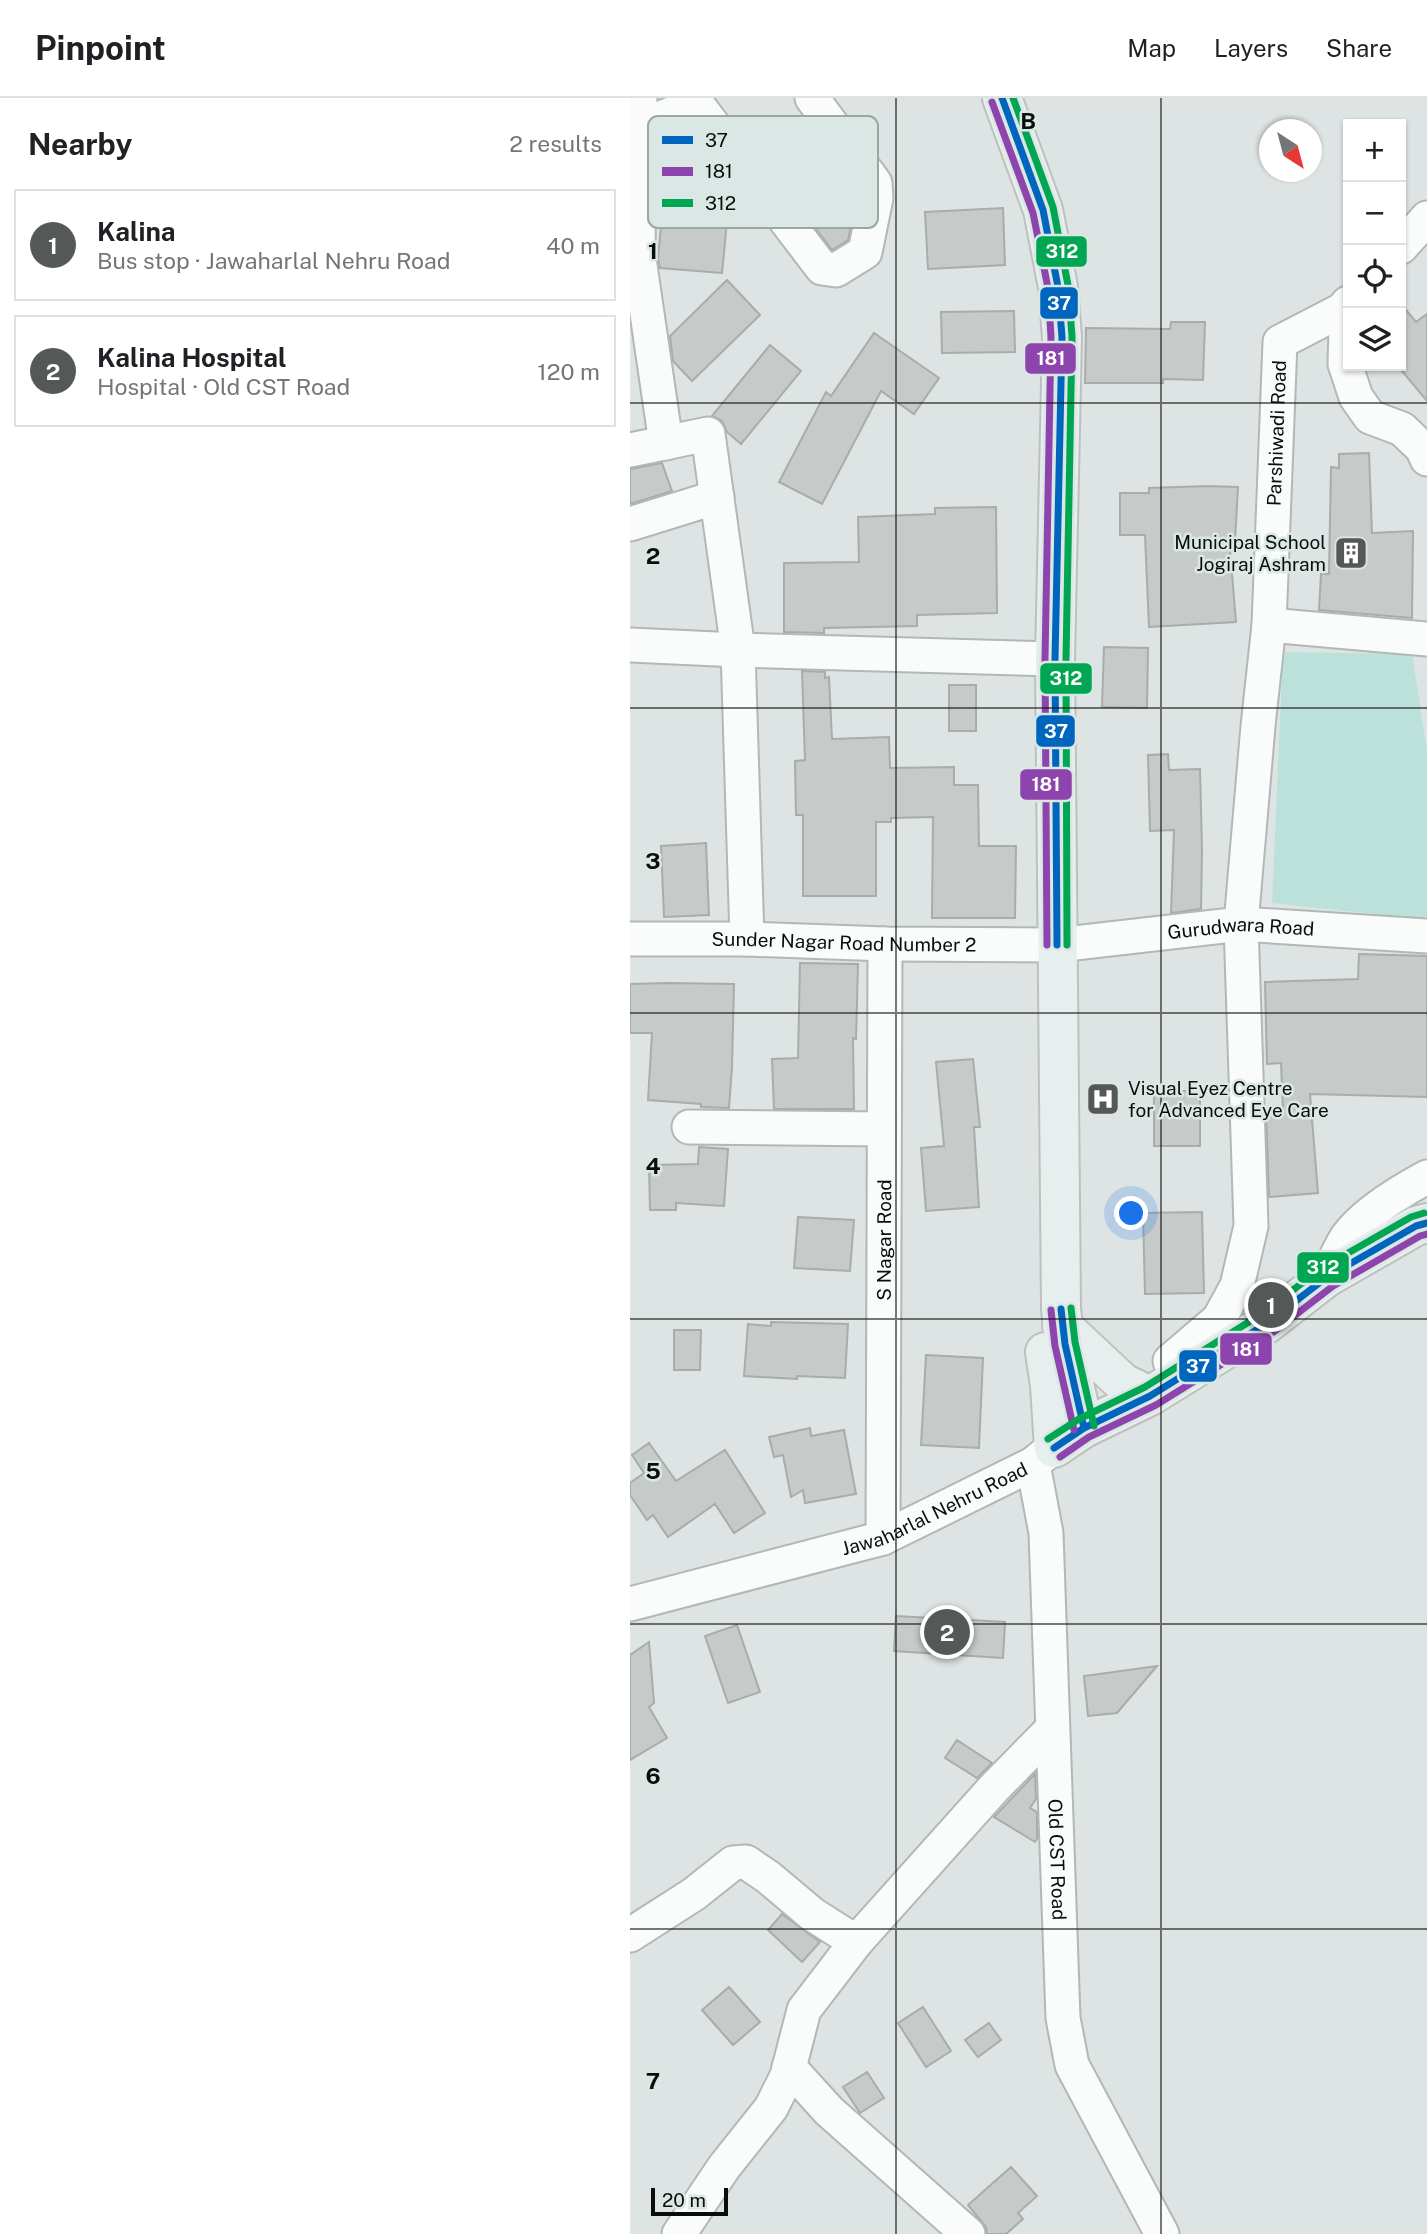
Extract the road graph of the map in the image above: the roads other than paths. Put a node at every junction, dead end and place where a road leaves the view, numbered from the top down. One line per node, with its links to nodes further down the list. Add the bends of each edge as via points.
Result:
1 (812, 98): 6 (street)
2 (1002, 98): 22 (main road, via 1044,210 1058,287 1062,337)
3 (696, 101): 4 (street); 5 (street)
4 (640, 112): 13 (street, via 638,252)
5 (707, 116)
6 (825, 116)
7 (1427, 218): 10 (street)
8 (792, 228): 9 (street, via 822,268 836,270 865,252)
9 (870, 228)
10 (1403, 245)
11 (1343, 307): 18 (street, Parshiwadi Road, via 1280,342)
12 (1345, 308): 15 (street, via 1345,364 1356,397 1370,417 1402,429 1422,448)
13 (667, 443): 14 (street); 16 (street, via 708,434)
14 (630, 450)
15 (1427, 460)
16 (717, 497): 17 (street); 21 (street)
17 (630, 524)
18 (1269, 625): 19 (street); 23 (street, Parshiwadi Road)
19 (1427, 639)
20 (630, 645): 21 (street)
21 (738, 650): 22 (street); 26 (street)
22 (1055, 659): 28 (main road)
23 (1241, 924): 24 (street, Gurudwara Road); 28 (street, Gurudwara Road); 35 (street, via 1251,1226 1237,1286 1219,1319 1170,1361)
24 (1427, 936)
25 (630, 939): 26 (street, Sunder Nagar Road Number 2)
26 (747, 939): 27 (street, Sunder Nagar Road Number 2)
27 (885, 944): 28 (street, Sunder Nagar Road Number 2); 30 (street, S Nagar Road)
28 (1057, 944): 34 (main road)
29 (690, 1127): 30 (street)
30 (884, 1129): 37 (street, S Nagar Road)
31 (1427, 1177): 33 (street, via 1365,1218 1347,1237)
32 (1427, 1223): 33 (main road, Jawaharlal Nehru Road)
33 (1327, 1277): 35 (main road, Jawaharlal Nehru Road, via 1266,1324)
34 (1062, 1318): 35 (main road, via 1123,1383); 36 (main road)
35 (1164, 1387): 36 (main road, Jawaharlal Nehru Road)
36 (1057, 1446): 37 (street, Jawaharlal Nehru Road); 39 (street, Old CST Road, via 1046,1533)
37 (883, 1538): 38 (street, Jawaharlal Nehru Road)
38 (630, 1604)
39 (1052, 1729): 41 (street); 45 (street, Old CST Road, via 1063,2018 1072,2065)
40 (630, 1935): 41 (street, via 733,1863 746,1862)
41 (856, 1942): 42 (street, via 804,2010)
42 (789, 2067): 43 (street, via 771,2108); 44 (street, via 829,2111)
43 (679, 2234)
44 (968, 2234)
45 (1162, 2234)

